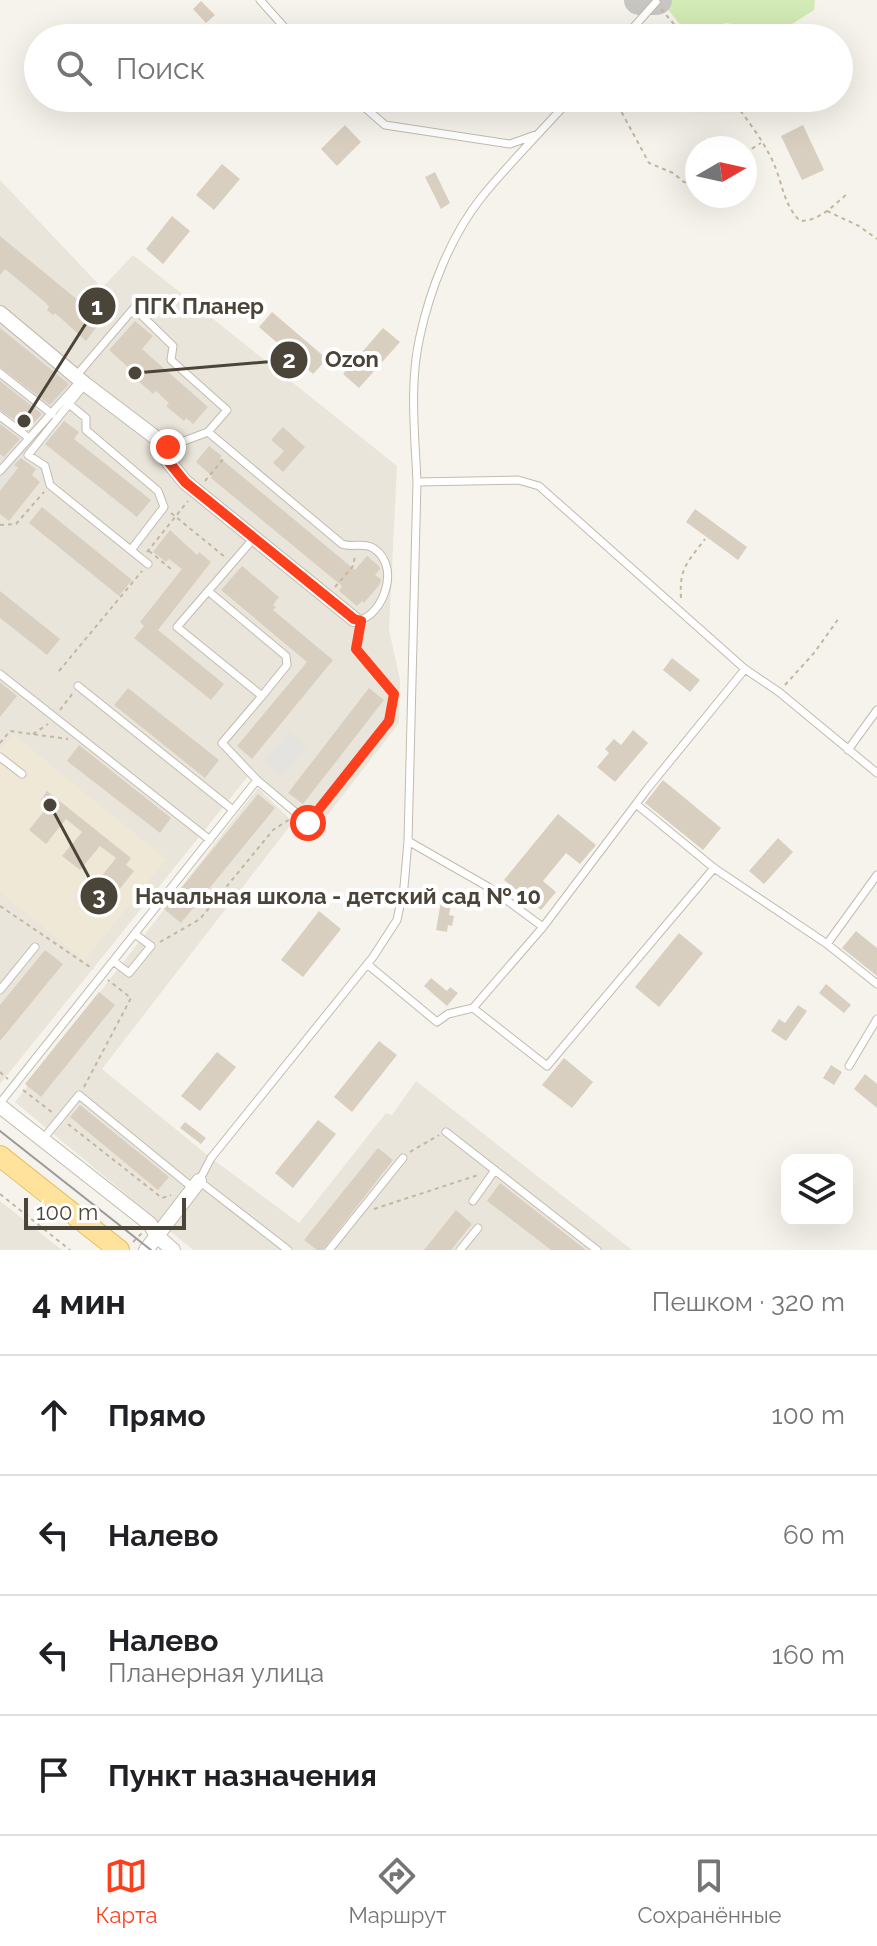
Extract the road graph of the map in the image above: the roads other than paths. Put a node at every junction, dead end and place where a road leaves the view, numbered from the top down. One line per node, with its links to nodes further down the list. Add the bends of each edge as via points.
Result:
1 (260, 0): 3 (lane)
2 (656, 2): 4 (lane)
3 (281, 24)
4 (636, 24)
5 (370, 112): 7 (lane, via 385,125 484,142 510,144)
6 (559, 112): 7 (lane)
7 (539, 134): 18 (lane, via 480,199 438,278 419,337)
8 (0, 313): 10 (street)
9 (0, 373): 12 (lane)
10 (81, 380): 11 (lane); 12 (lane); 14 (lane, via 134,308 173,346 171,360 227,410); 16 (street)
11 (69, 404): 20 (lane, via 86,418 86,430 158,491 164,507); 20 (lane, via 28,455 45,466 50,485)
12 (52, 414): 15 (lane)
13 (0, 416): 15 (lane)
14 (208, 432): 16 (lane); 23 (lane, via 342,544 365,544 381,554 388,586 368,618)
15 (29, 438): 17 (lane)
16 (168, 447): 19 (street, via 168,461 185,482)
17 (2, 465)
18 (417, 482): 24 (lane, via 518,480 539,486); 38 (lane)
19 (254, 538): 22 (lane); 23 (street)
20 (131, 550): 21 (lane)
21 (148, 564)
22 (208, 591): 27 (lane, via 286,656 287,665); 27 (lane, via 177,627)
23 (357, 620)
24 (745, 669): 30 (lane); 35 (lane)
25 (0, 674): 37 (lane)
26 (78, 686): 36 (lane)
27 (262, 696): 34 (lane, via 222,743)
28 (877, 710): 30 (lane)
29 (389, 721): 34 (lane, via 308,823)
30 (848, 750): 32 (lane)
31 (0, 757): 33 (lane)
32 (877, 773)
33 (22, 774)
34 (257, 780): 36 (lane)
35 (636, 804): 39 (lane); 41 (lane)
36 (233, 810): 37 (lane)
37 (210, 840): 42 (lane)
38 (408, 841): 41 (lane, via 490,888); 46 (lane, via 397,920)
39 (714, 868): 43 (lane); 49 (lane, via 547,1066)
40 (877, 875): 43 (lane)
41 (543, 927): 49 (lane)
42 (135, 934): 45 (lane); 45 (lane, via 151,946 129,973)
43 (827, 944): 47 (lane)
44 (35, 947): 48 (lane)
45 (113, 961): 52 (lane)
46 (367, 964): 49 (lane, via 437,1022); 59 (lane, via 211,1158)
47 (877, 984)
48 (0, 990)
49 (473, 1008)
50 (877, 1019): 51 (lane)
51 (849, 1066)
52 (0, 1104): 54 (street)
53 (446, 1132): 57 (lane)
54 (43, 1139): 59 (lane, via 79,1095); 62 (street, via 150,1224)
55 (0, 1156): 64 (main road)
56 (403, 1158): 70 (lane)
57 (495, 1170): 60 (lane); 72 (lane)
58 (0, 1174): 65 (main road)
59 (196, 1184): 62 (street); 63 (lane)
60 (473, 1201)
61 (478, 1228): 71 (lane)
62 (157, 1236): 66 (street); 67 (street)
63 (277, 1242): 68 (lane); 69 (lane)
64 (124, 1249)
65 (97, 1250)
66 (146, 1250)
67 (173, 1250)
68 (270, 1250)
69 (288, 1250)
70 (329, 1250)
71 (460, 1250)
72 (597, 1250)

